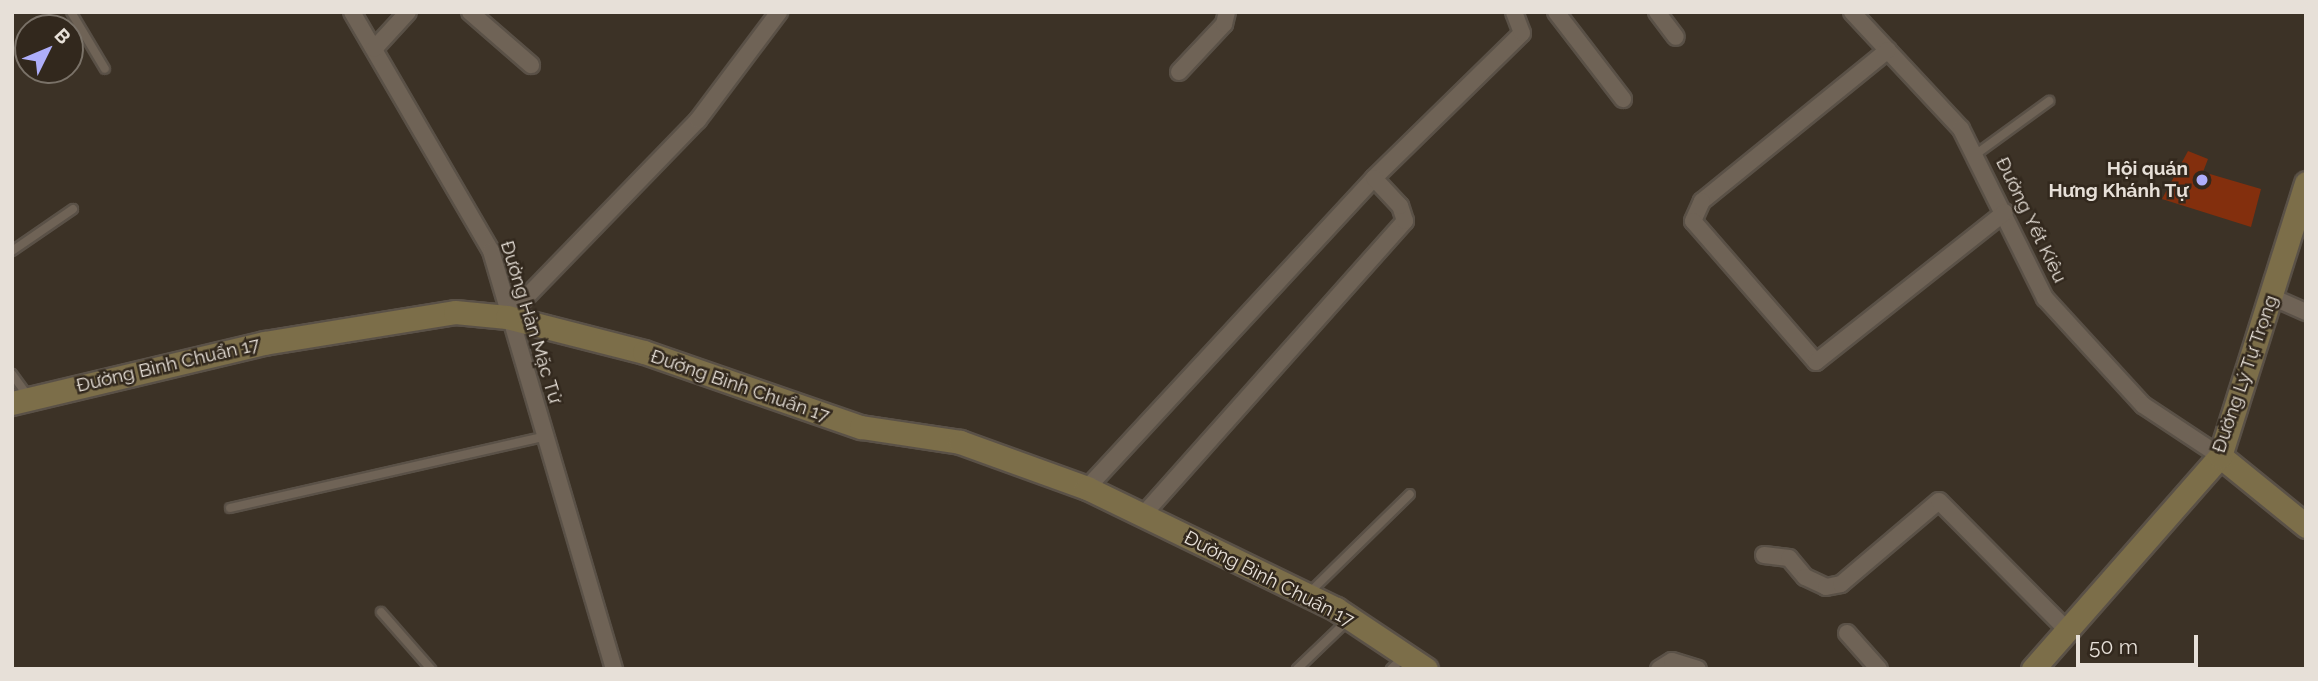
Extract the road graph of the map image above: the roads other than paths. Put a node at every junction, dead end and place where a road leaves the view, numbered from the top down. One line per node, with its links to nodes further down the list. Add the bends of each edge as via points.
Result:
1 (71, 12): 15 (lane)
2 (352, 12): 12 (street, Đường Hàn Mặc Tử)
3 (408, 12): 12 (street)
4 (470, 12): 14 (street)
5 (779, 12): 27 (street, via 698,120)
6 (1227, 12): 16 (street, via 1223,24)
7 (1514, 12): 20 (street, via 1522,33)
8 (1556, 12): 17 (street)
9 (1657, 12): 11 (street)
10 (1852, 12): 13 (street, Đường Yết Kiêu)
11 (1676, 37)
12 (374, 50): 27 (street, Đường Hàn Mặc Tử, via 491,251)
13 (1888, 50): 19 (street, Đường Yết Kiêu, via 1961,129); 23 (street, via 1703,201 1693,221 1816,362)
14 (531, 65)
15 (105, 68)
16 (1180, 72)
17 (1623, 99)
18 (2049, 101): 19 (lane)
19 (1975, 155): 23 (street, Đường Yết Kiêu)
20 (1374, 178): 32 (street); 35 (street, via 1400,206 1405,220)
21 (2306, 184): 25 (street, Đường Lý Tự Trọng)
22 (73, 208): 24 (lane)
23 (2005, 212): 31 (street, Đường Yết Kiêu, via 2045,298 2083,343 2143,405)
24 (12, 251)
25 (2272, 297): 26 (street); 31 (street, Đường Lý Tự Trọng)
26 (2306, 312)
27 (507, 317): 29 (street, Đường Bình Chuẩn 17, via 455,312 264,343); 30 (street, Đường Hàn Mặc Tử); 32 (street, Đường Bình Chuẩn 17, via 644,352 861,427 960,442)
28 (12, 374): 29 (lane)
29 (20, 400)
30 (543, 437): 34 (lane); 45 (street, Đường Hàn Mặc Tử)
31 (2220, 456): 36 (street); 41 (street, Đường Lý Tự Trọng)
32 (1087, 488): 35 (street, Đường Bình Chuẩn 17)
33 (1410, 494): 38 (lane)
34 (230, 508)
35 (1143, 515): 38 (street, Đường Bình Chuẩn 17)
36 (2306, 526)
37 (1764, 555): 41 (street, via 1789,558 1805,577 1826,587 1841,584 1939,500)
38 (1307, 595): 40 (street, Đường Bình Chuẩn 17)
39 (381, 612): 44 (lane)
40 (1350, 618): 43 (street, Đường Bình Chuẩn 17); 46 (lane)
41 (2069, 632): 51 (street, Đường Lý Tự Trọng)
42 (1847, 634): 50 (street)
43 (1399, 661): 47 (street, Đường Bình Chuẩn 17)
44 (431, 669)
45 (614, 669)
46 (1297, 669)
47 (1426, 669)
48 (1659, 669): 49 (street, via 1672,661)
49 (1698, 669)
50 (1879, 669)
51 (2033, 669)

